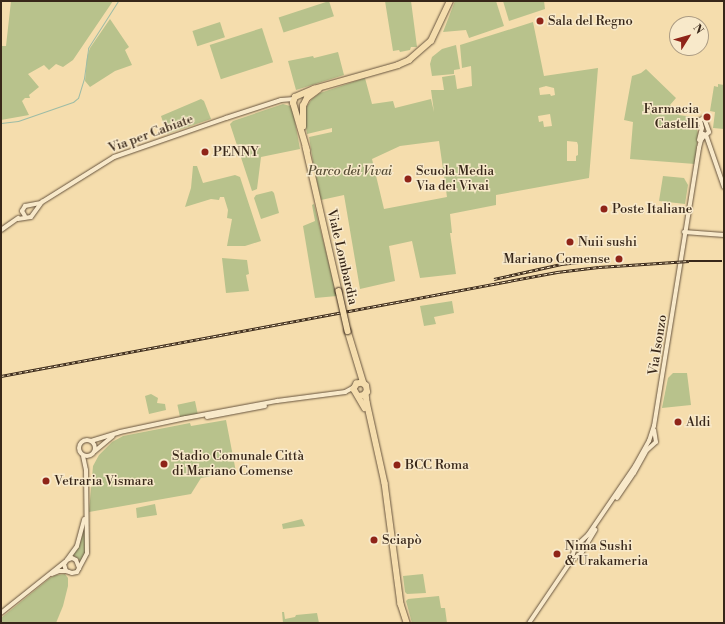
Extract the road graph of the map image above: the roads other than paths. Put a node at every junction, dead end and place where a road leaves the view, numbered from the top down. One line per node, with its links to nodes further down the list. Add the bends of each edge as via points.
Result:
1 (449, 1): 2 (main road, via 435,34 427,46 410,60)
2 (320, 88): 3 (main road); 5 (main road, via 307,98)
3 (297, 97): 4 (street, Via per Cabiate); 5 (main road, via 304,99); 6 (main road, Viale Lombardia)
4 (276, 102): 6 (street); 9 (street, Via per Cabiate, via 116,157)
5 (304, 104): 6 (main road, via 299,108); 7 (main road, Viale Lombardia, via 302,118)
6 (294, 105): 7 (main road, Viale Lombardia)
7 (307, 151): 16 (main road, Viale Lombardia, bridge)
8 (724, 186): 14 (street, Via Isonzo, via 704,134 699,148)
9 (42, 202): 10 (street, Via per Cabiate); 11 (street, Via per Cabiate)
10 (32, 206): 11 (street); 12 (street, Via per Cabiate, via 25,206)
11 (35, 210): 12 (street, Via per Cabiate, via 31,217)
12 (24, 215): 13 (street)
13 (1, 230)
14 (684, 232): 15 (street); 21 (street, Via Isonzo)
15 (724, 235)
16 (358, 368): 17 (main road, Viale Lombardia); 18 (main road, Viale Lombardia)
17 (364, 384): 18 (main road); 19 (main road, Viale Lombardia, via 367,388)
18 (356, 390): 19 (main road); 20 (street); 27 (main road, via 365,407 372,433)
19 (366, 393): 27 (main road, via 385,485)
20 (120, 432): 22 (street); 23 (street)
21 (651, 439): 28 (street, Via Isonzo, via 586,537); 29 (street, via 653,444)
22 (91, 441): 23 (street); 24 (street, via 86,440 80,444 79,450)
23 (94, 452): 24 (street, via 89,456); 25 (street)
24 (83, 456): 25 (street)
25 (86, 470): 26 (street)
26 (86, 513): 30 (street, via 77,546); 31 (street, via 87,549)
27 (392, 541): 34 (main road)
28 (576, 546): 29 (street); 29 (street, via 581,547)
29 (578, 552): 38 (street)
30 (65, 562): 31 (street, via 70,558 75,559 79,563); 32 (street); 33 (street)
31 (79, 568): 32 (street, via 73,573)
32 (66, 571): 33 (street)
33 (52, 574): 35 (street)
34 (403, 612): 36 (main road); 37 (main road)
35 (1, 613)
36 (403, 623)
37 (407, 623)
38 (529, 623)

